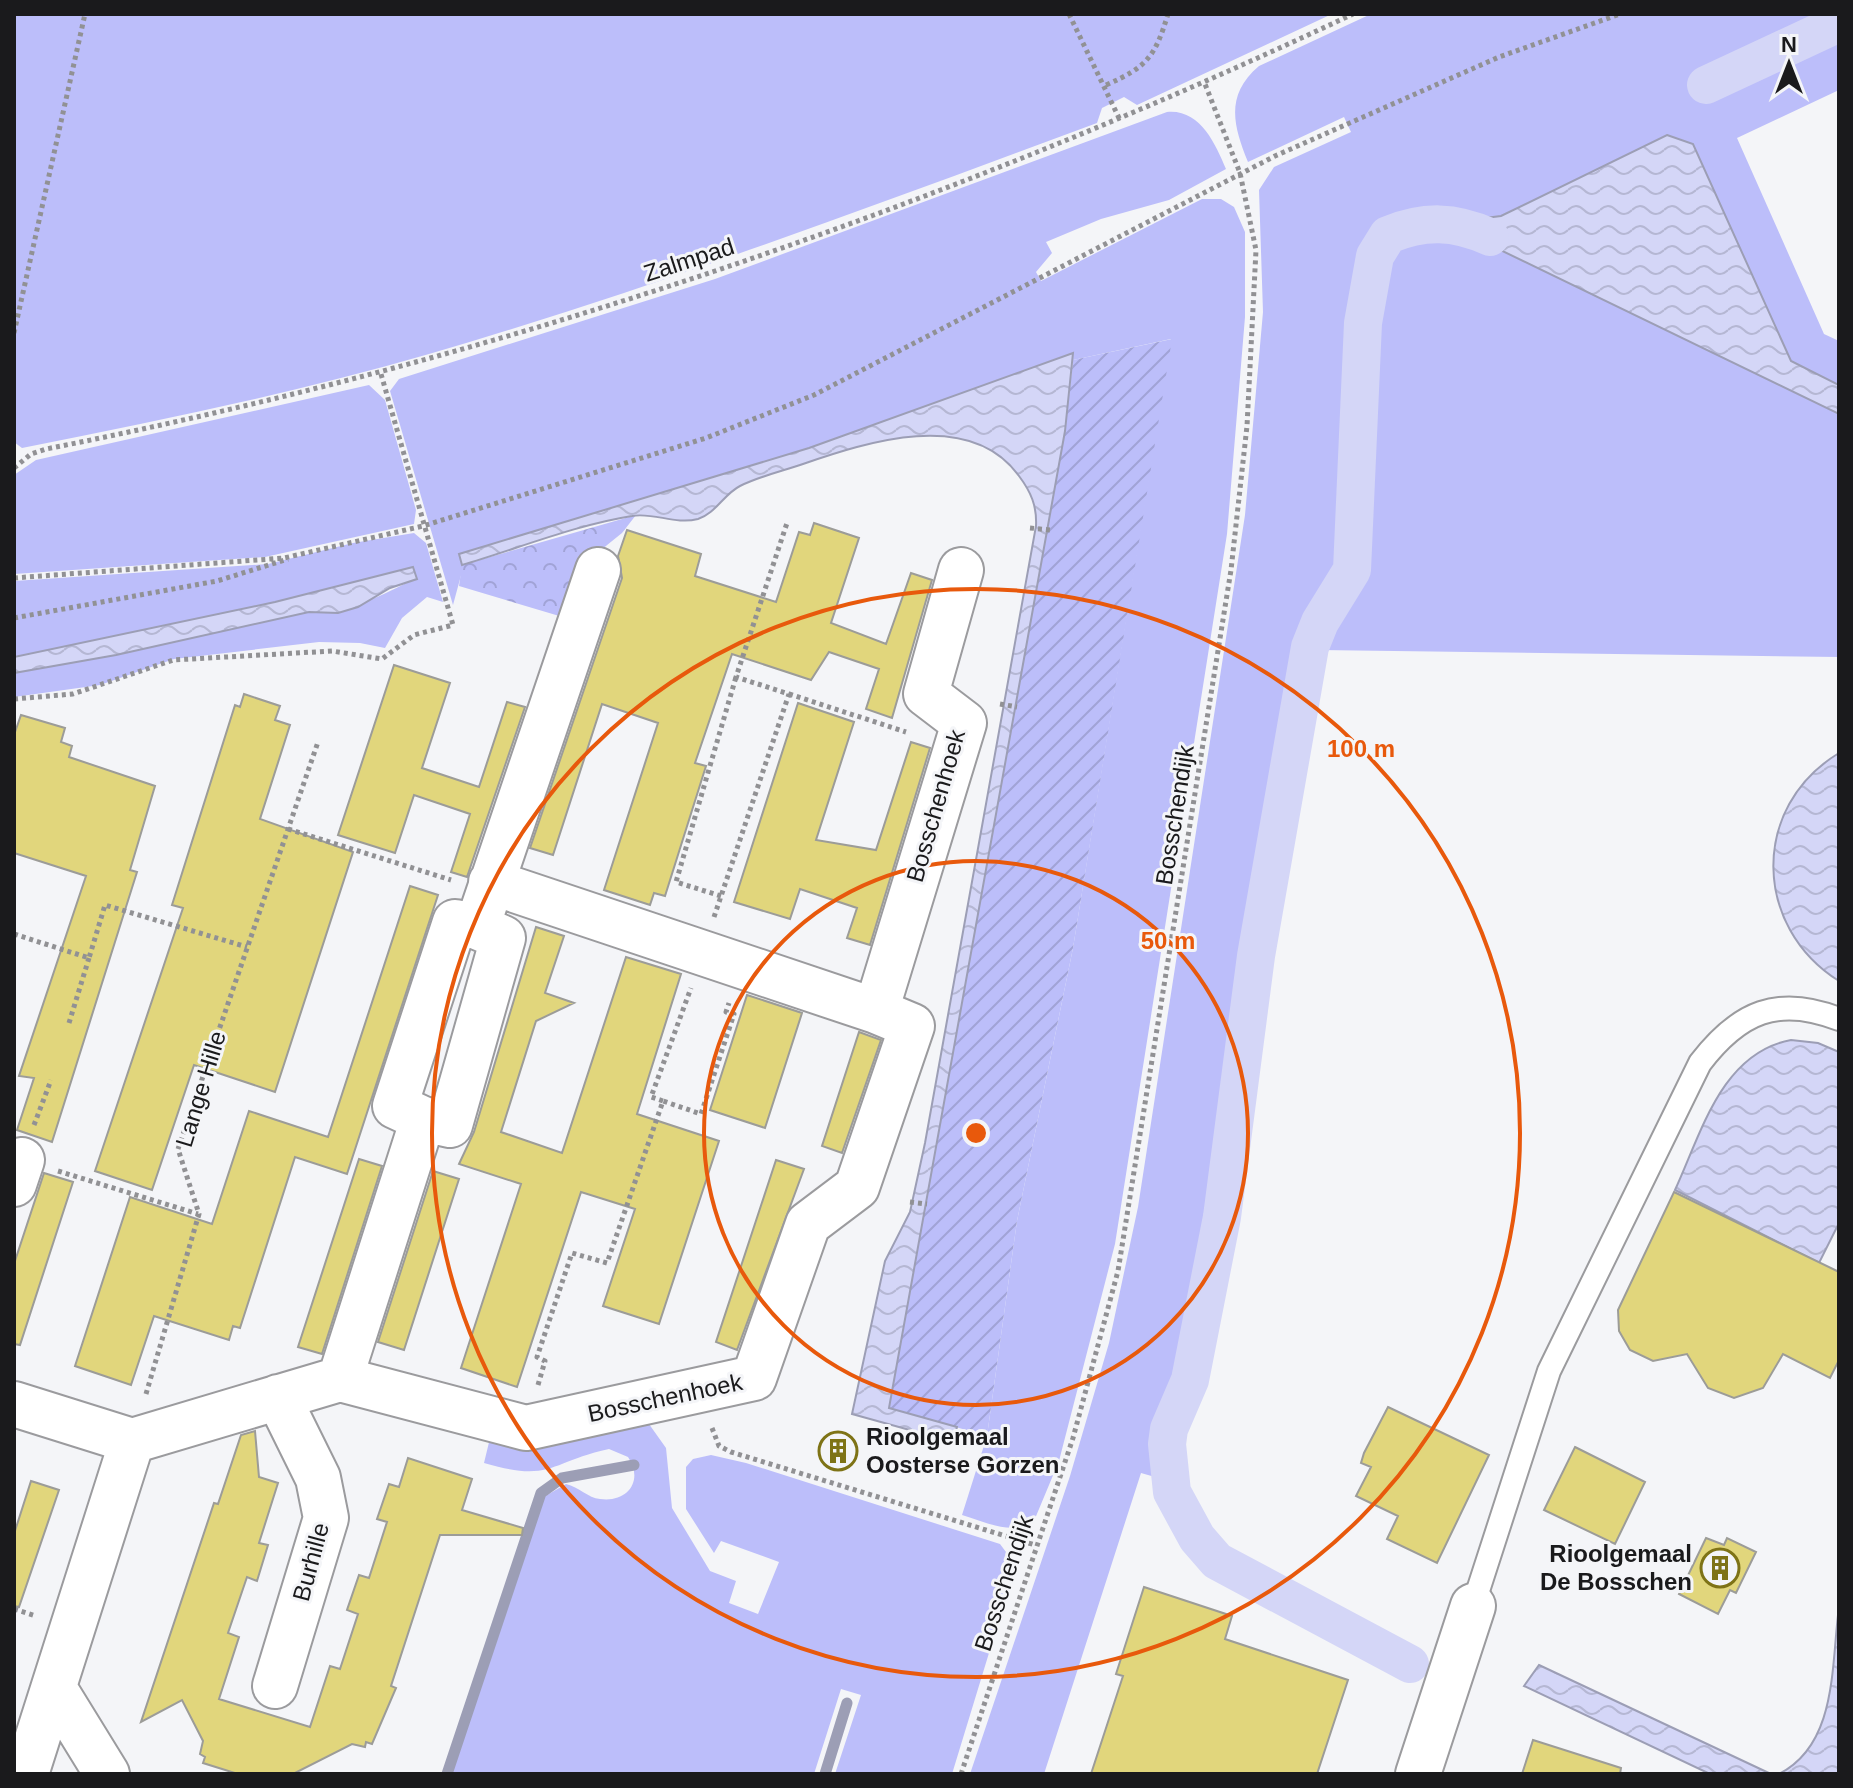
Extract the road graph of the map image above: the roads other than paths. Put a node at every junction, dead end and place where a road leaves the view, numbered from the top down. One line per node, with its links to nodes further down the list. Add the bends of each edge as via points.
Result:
1 (598, 570): 3 (street)
2 (961, 570): 4 (street, Bosschenhoek, via 926,694 964,723)
3 (485, 900): 4 (street, Bosschenhoek, via 704,970); 6 (street, via 503,938 450,1125 423,1119)
4 (876, 1011): 6 (street, Bosschenhoek, via 912,1026 857,1187 808,1224 754,1378 526,1428)
5 (1839, 1019): 10 (lane, via 1807,1008 1765,1011 1742,1020 1700,1063 1549,1371)
6 (340, 1379): 7 (street)
7 (278, 1397): 9 (street); 11 (street, Burhille, via 318,1478 326,1518)
8 (14, 1404): 9 (street)
9 (132, 1441): 12 (street)
10 (1473, 1606): 15 (street)
11 (275, 1686)
12 (54, 1688): 13 (street); 14 (street)
13 (26, 1774)
14 (107, 1774)
15 (1418, 1774)

